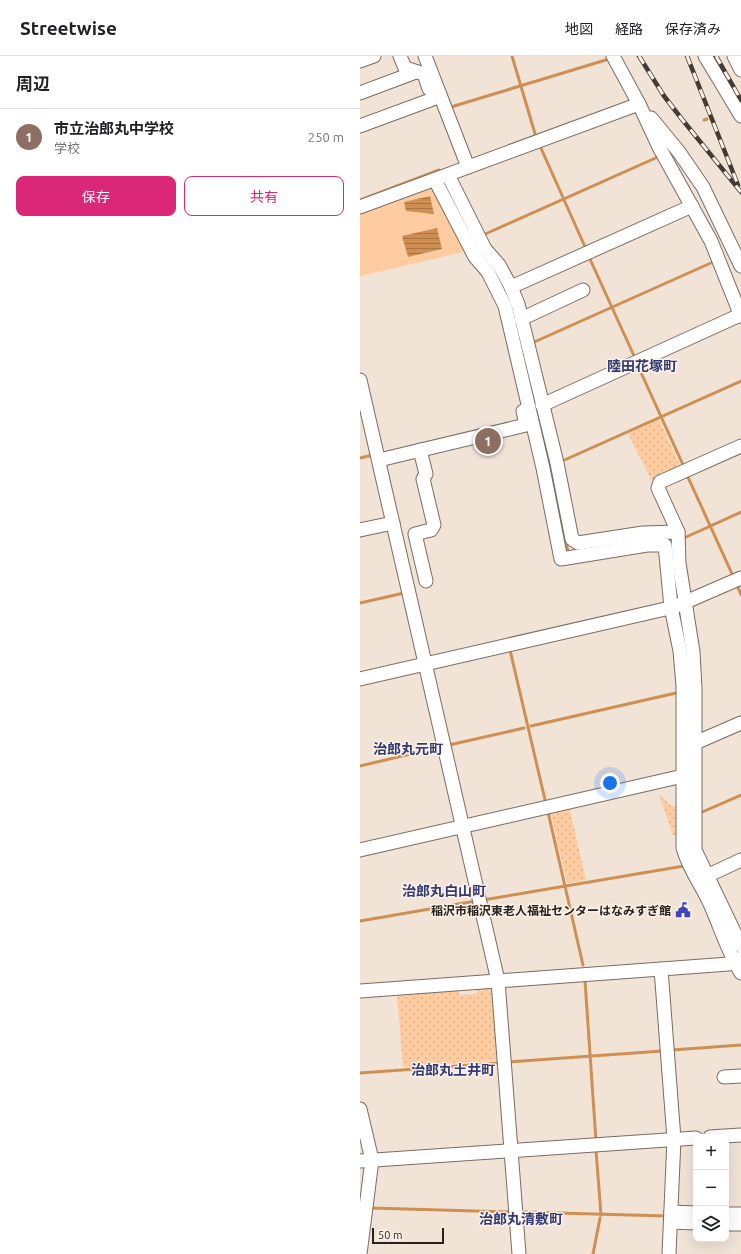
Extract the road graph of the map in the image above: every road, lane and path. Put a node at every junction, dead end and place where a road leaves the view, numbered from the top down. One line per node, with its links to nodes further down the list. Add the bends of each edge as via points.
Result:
1 (374, 56): 7 (street)
2 (400, 56): 9 (street, via 405,68)
3 (425, 56): 16 (street)
4 (613, 56): 12 (street)
5 (705, 56): 13 (street)
6 (734, 56): 8 (street)
7 (360, 61)
8 (741, 70)
9 (416, 72): 10 (street); 11 (street, via 424,74)
10 (360, 93)
11 (433, 99): 14 (street); 15 (street)
12 (640, 104): 16 (street); 18 (street, via 659,147); 20 (street, via 679,152 703,187)
13 (741, 116)
14 (360, 126)
15 (445, 129)
16 (468, 167): 17 (street)
17 (442, 177): 19 (street); 21 (street); 36 (street, via 475,257 488,272 505,306 543,468 561,559 647,545 664,545)
18 (692, 206): 21 (street); 23 (street, via 711,240)
19 (360, 207)
20 (741, 264)
21 (511, 287): 24 (street)
22 (583, 290): 24 (street)
23 (741, 316): 27 (street)
24 (521, 319): 27 (street)
25 (507, 345): 29 (street, via 526,425)
26 (360, 381): 30 (street)
27 (542, 405): 33 (street, via 572,539 578,543 643,533)
28 (741, 446): 33 (street, via 660,482 658,488)
29 (420, 450): 30 (street); 35 (street, via 426,474 423,479 434,525 431,530 415,534)
30 (379, 460): 31 (street)
31 (393, 523): 32 (street); 37 (street)
32 (360, 530)
33 (678, 532): 36 (street)
34 (741, 578): 36 (street)
35 (426, 581)
36 (678, 605): 37 (street); 40 (street, via 693,652); 41 (street, via 683,686)
37 (426, 664): 38 (street); 42 (street)
38 (360, 679)
39 (741, 723): 40 (street)
40 (695, 743): 45 (street, via 695,850)
41 (683, 776): 42 (street); 47 (street, via 683,848 688,866 710,904)
42 (463, 827): 43 (street); 49 (street)
43 (360, 850)
44 (741, 860): 45 (street)
45 (709, 875): 46 (street)
46 (741, 946)
47 (739, 965): 48 (street)
48 (661, 969): 49 (street); 57 (street)
49 (498, 981): 50 (street); 58 (street)
50 (360, 990)
51 (741, 1076): 52 (street)
52 (724, 1077)
53 (360, 1109): 59 (street)
54 (741, 1135): 55 (street)
55 (729, 1136)
56 (693, 1138): 57 (street)
57 (674, 1139): 58 (street); 63 (street)
58 (510, 1150): 59 (street); 68 (street)
59 (366, 1160): 67 (street)
60 (693, 1213): 63 (street)
61 (729, 1214): 62 (street)
62 (741, 1214)
63 (671, 1217): 64 (street); 69 (street)
64 (693, 1222)
65 (729, 1224): 66 (street)
66 (741, 1224)
67 (360, 1254)
68 (519, 1254)
69 (669, 1254)

